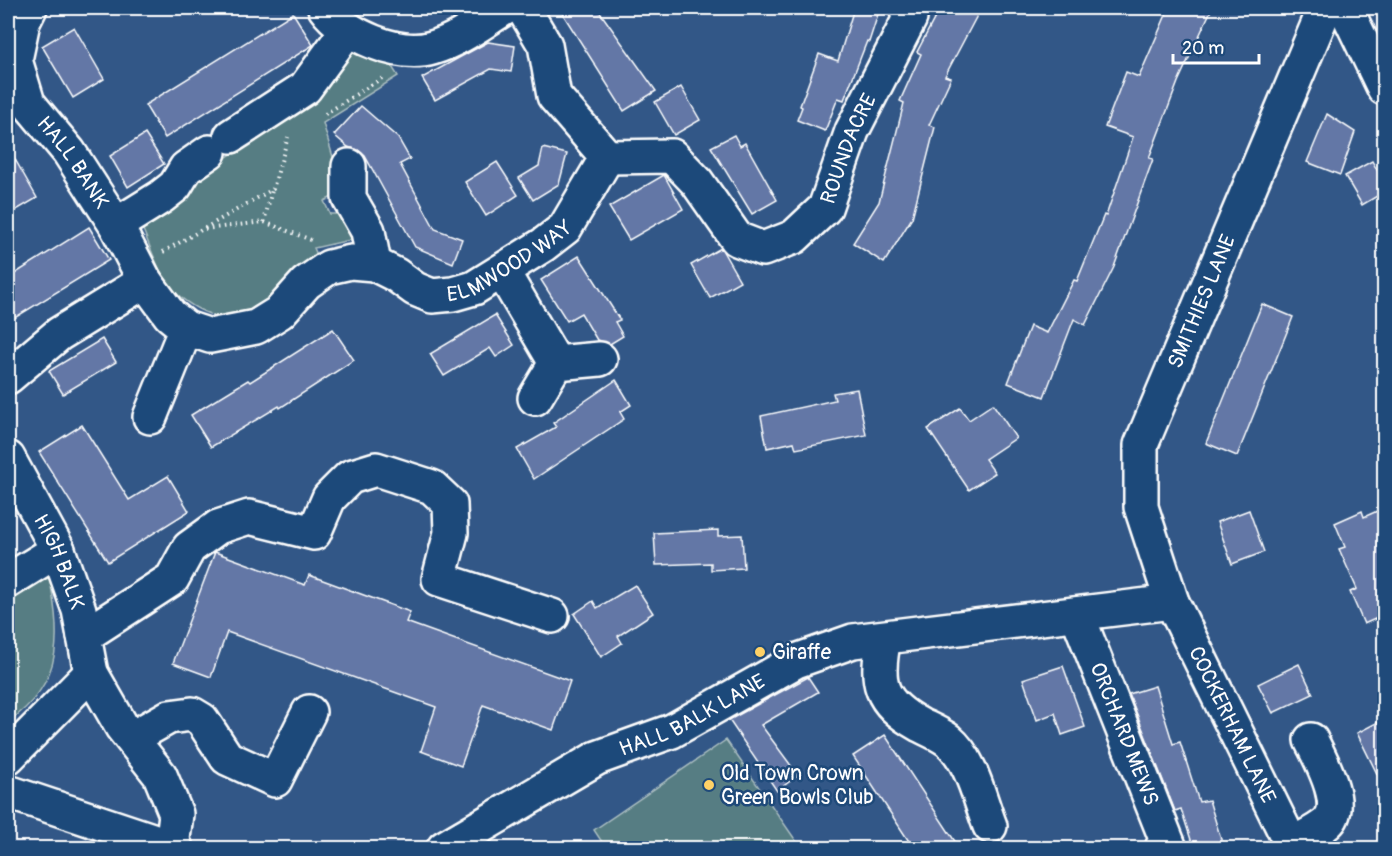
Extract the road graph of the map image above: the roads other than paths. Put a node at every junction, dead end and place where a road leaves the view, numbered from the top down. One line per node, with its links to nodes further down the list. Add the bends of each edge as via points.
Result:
1 (30, 8): 11 (main road, HALL BANK, via 15,60 28,103 69,152)
2 (505, 8): 7 (main road, via 451,41 429,49 365,40)
3 (523, 8): 9 (main road, via 545,45 554,96)
4 (906, 8): 9 (main road, ROUNDACRE, via 910,18 852,131 825,208 794,237 763,249 737,239 697,182 672,156)
5 (1325, 8): 24 (main road, SMITHIES LANE, via 1141,445 1141,507)
6 (1341, 8): 8 (main road, via 1347,11)
7 (336, 18): 11 (main road, via 305,88 186,168 175,186)
8 (1384, 88)
9 (607, 157): 13 (main road, ELMWOOD WAY, via 564,228)
10 (349, 166): 12 (main road, via 349,198 368,231)
11 (116, 225): 14 (main road, HALL BANK)
12 (363, 263): 13 (main road, ELMWOOD WAY, via 396,275 432,296 474,288); 15 (main road, via 329,267 306,283 279,312 256,327 210,336)
13 (502, 271): 17 (main road)
14 (141, 273): 15 (main road, via 170,315); 18 (main road)
15 (186, 328): 20 (main road)
16 (600, 360): 17 (main road)
17 (556, 363): 19 (main road)
18 (8, 377)
19 (535, 398)
20 (150, 417)
21 (8, 458): 22 (main road, HIGH BALK)
22 (58, 550): 23 (main road); 27 (main road, HIGH BALK)
23 (8, 581)
24 (1172, 602): 25 (main road, HALL BALK LANE); 36 (main road, COCKERHAM LANE)
25 (1077, 614): 28 (main road, HALL BALK LANE); 39 (main road, ORCHARD MEWS, via 1169,846)
26 (552, 616): 27 (main road, via 439,579 451,533 450,504 432,487 376,469 350,477 329,498 314,533 249,518 218,527 189,548 172,579)
27 (84, 636): 29 (main road, HIGH BALK)
28 (884, 638): 35 (main road, via 878,666 882,692 900,714 948,740 968,766); 38 (main road, HALL BALK LANE, via 853,642 796,661 672,731 597,758)
29 (91, 674): 31 (main road, HIGH BALK); 33 (main road)
30 (309, 712): 31 (main road, via 274,780 227,758 206,725 192,714 169,717)
31 (132, 738): 37 (main road, HIGH BALK, via 160,775 176,814)
32 (1311, 740): 36 (main road, via 1330,782 1334,807 1330,821)
33 (8, 757)
34 (8, 792): 37 (main road)
35 (990, 826)
36 (1292, 847)
37 (174, 848)
38 (444, 849)
39 (1162, 849)

